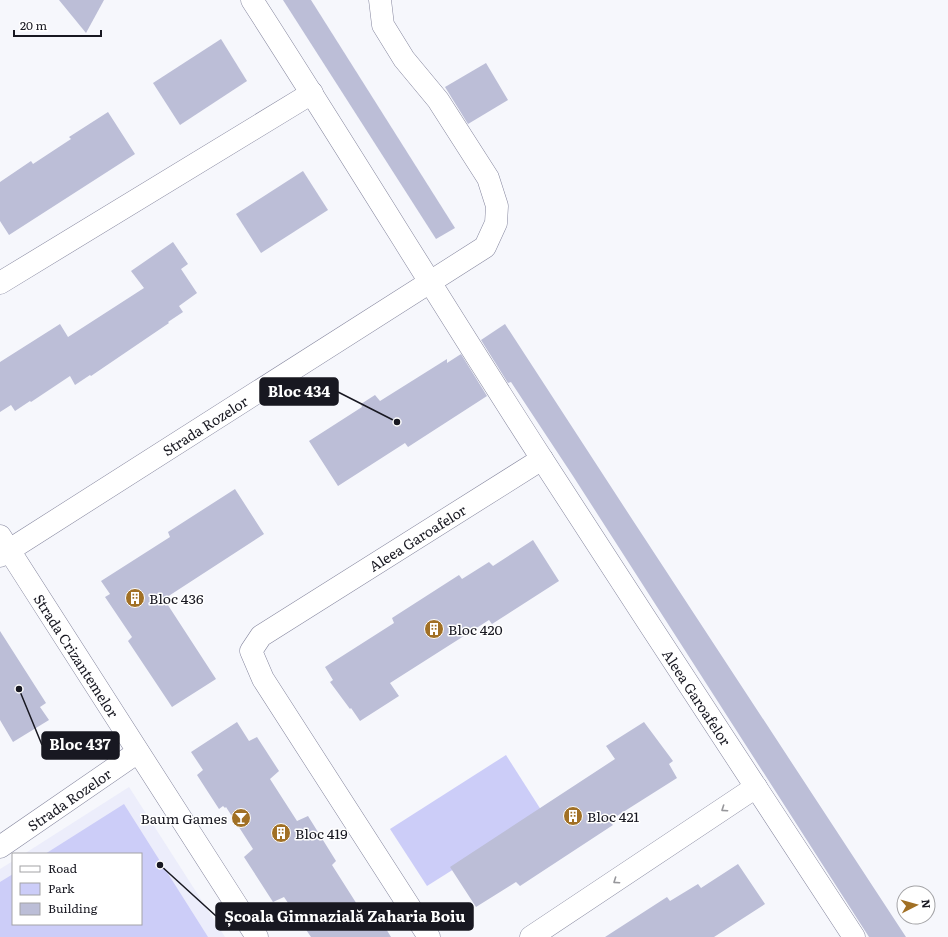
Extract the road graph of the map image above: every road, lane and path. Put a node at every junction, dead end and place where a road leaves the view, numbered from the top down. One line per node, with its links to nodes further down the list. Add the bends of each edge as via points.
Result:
1 (252, 0): 3 (street)
2 (380, 0): 5 (street, Strada Rozelor, via 382,24 404,59 438,100 488,178 497,206 496,223 485,247)
3 (312, 93): 4 (street); 5 (street)
4 (0, 283)
5 (430, 283): 6 (street); 7 (street, Strada Rozelor)
6 (542, 459): 9 (street, Aleea Garoafelor); 12 (street, Aleea Garoafelor, via 260,636 251,651 262,679)
7 (3, 547): 8 (street, Strada Crizantemelor)
8 (138, 752): 10 (street, Strada Rozelor); 11 (street, Strada Crizantemelor)
9 (756, 787): 13 (street, one-way to 13); 14 (street, Aleea Garoafelor)
10 (0, 847)
11 (257, 937)
12 (430, 937)
13 (531, 937)
14 (854, 937)

